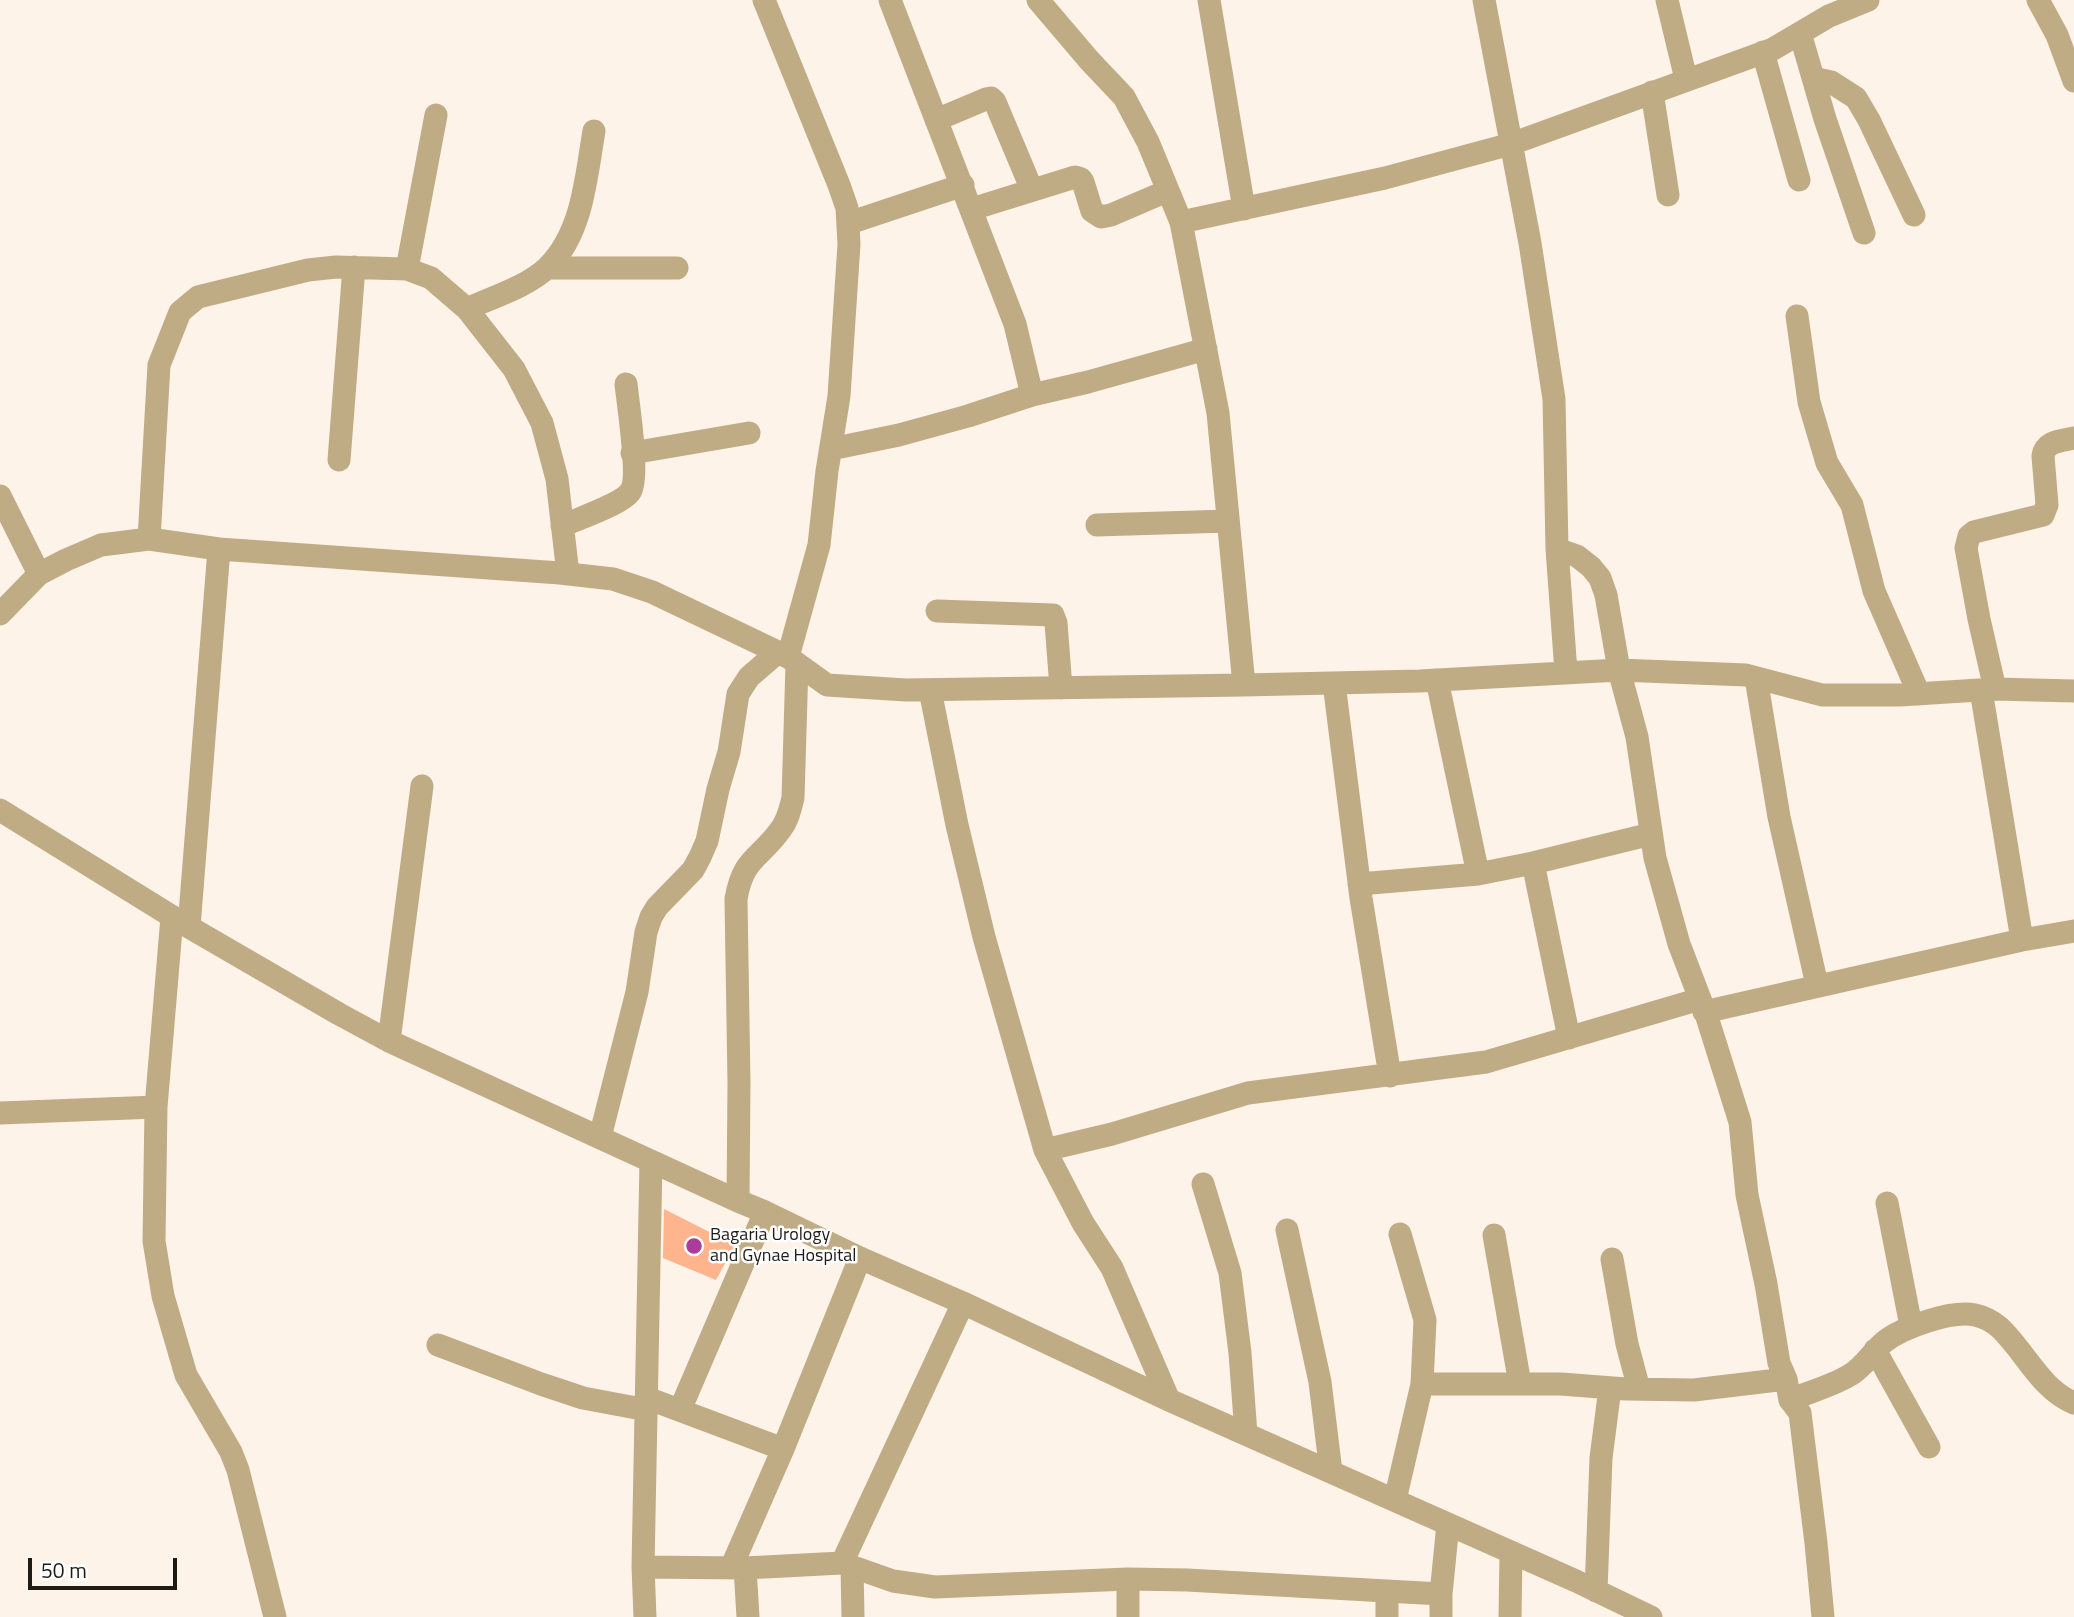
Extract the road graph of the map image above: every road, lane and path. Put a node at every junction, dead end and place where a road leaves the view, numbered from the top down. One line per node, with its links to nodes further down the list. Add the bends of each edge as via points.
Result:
1 (764, 0): 28 (street, via 839,185)
2 (890, 0): 16 (street)
3 (1038, 0): 22 (street, via 1124,97)
4 (1209, 0): 25 (street)
5 (1485, 0): 18 (street)
6 (1667, 0): 12 (street)
7 (1868, 0): 9 (street)
8 (2038, 0): 13 (street)
9 (1800, 33): 10 (street); 11 (street)
10 (1763, 52): 12 (street); 19 (street)
11 (1813, 78): 26 (street, via 1831,82 1856,98); 29 (street)
12 (1686, 79): 14 (street)
13 (2074, 81)
14 (1651, 92): 18 (street); 23 (street)
15 (436, 115): 33 (street)
16 (936, 120): 20 (street); 21 (street, via 993,100)
17 (594, 131): 31 (street, via 582,204 573,228)
18 (1511, 144): 25 (street); 50 (street, via 1554,399)
19 (1798, 180)
20 (962, 185): 24 (street); 28 (street)
21 (1032, 190): 22 (street, via 1081,179 1093,211 1101,217); 24 (street)
22 (1167, 191): 27 (street)
23 (1668, 195)
24 (972, 209): 38 (street, via 1015,324)
25 (1244, 209): 27 (street)
26 (1914, 215)
27 (1181, 222): 36 (street)
28 (849, 223): 41 (street, via 839,396)
29 (1864, 233)
30 (354, 267): 33 (street); 43 (street); 48 (street, via 309,270 239,286 198,297 180,312 159,365)
31 (547, 268): 32 (street); 34 (street)
32 (677, 268)
33 (407, 269): 34 (street, via 431,278)
34 (467, 309): 47 (street, via 514,369 542,423 557,479)
35 (1797, 316): 66 (street, via 1809,402 1827,463 1852,505 1874,591)
36 (1206, 349): 38 (street); 45 (street, via 1218,413)
37 (626, 384): 42 (street)
38 (1032, 396): 41 (street, via 910,432)
39 (749, 433): 42 (street)
40 (2074, 438): 63 (street, via 2044,449 2043,515 1974,532 1967,540)
41 (831, 449): 55 (street, via 820,545)
42 (632, 453): 47 (street, via 634,482 628,495)
43 (339, 460)
44 (0, 496): 51 (street)
45 (1228, 521): 46 (street); 61 (street)
46 (1097, 525)
47 (562, 526): 52 (street)
48 (149, 539): 49 (street); 51 (street, via 102,545)
49 (219, 549): 52 (street); 73 (street)
50 (1557, 549): 56 (street, via 1577,556 1600,579); 57 (street)
51 (39, 574): 54 (street)
52 (568, 574): 55 (street, via 613,579 652,592)
53 (937, 611): 62 (street, via 1053,615)
54 (0, 614)
55 (787, 658): 64 (street, via 827,685); 83 (street, via 749,677 738,694 707,841 692,870 650,917 637,992); 87 (street, via 793,798 780,831 748,864 736,899)
56 (1619, 670): 57 (street); 58 (street); 69 (street, via 1637,737)
57 (1566, 672): 59 (street)
58 (1756, 678): 66 (street, via 1822,695); 76 (street, via 1780,817)
59 (1437, 680): 60 (street); 71 (street)
60 (1334, 683): 61 (street); 72 (street)
61 (1244, 685): 62 (street)
62 (1061, 688): 64 (street)
63 (1988, 689): 65 (street); 66 (street); 75 (street)
64 (930, 690): 84 (street, via 981,925)
65 (2074, 691)
66 (1919, 694)
67 (422, 786): 79 (street)
68 (0, 810): 73 (street)
69 (1651, 834): 70 (street); 77 (street, via 1679,944)
70 (1533, 863): 71 (street); 78 (street)
71 (1478, 874): 72 (street)
72 (1359, 884): 80 (street)
73 (181, 922): 79 (street); 81 (street)
74 (2074, 931): 75 (street)
75 (2022, 940): 76 (street)
76 (1817, 985): 77 (street)
77 (1702, 1006): 78 (street); 102 (street, via 1740,1122 1747,1195)
78 (1569, 1038): 80 (street, via 1486,1062)
79 (389, 1041): 83 (street)
80 (1390, 1076): 84 (street, via 1248,1093)
81 (156, 1107): 82 (street); 122 (street, via 154,1241 163,1296 187,1375 238,1470)
82 (0, 1113)
83 (600, 1138): 85 (street)
84 (1045, 1150): 104 (street, via 1112,1268)
85 (651, 1161): 87 (street); 106 (street)
86 (1203, 1184): 108 (street, via 1230,1273)
87 (738, 1201): 89 (street)
88 (1887, 1202): 96 (street)
89 (765, 1212): 93 (street); 107 (street)
90 (1287, 1230): 111 (street, via 1320,1382)
91 (1400, 1234): 99 (street, via 1425,1320)
92 (1494, 1235): 100 (street)
93 (860, 1258): 95 (street); 110 (street)
94 (1612, 1259): 103 (street)
95 (963, 1303): 104 (street); 115 (street)
96 (1911, 1326): 98 (street); 105 (street, via 1956,1315 1986,1318 2051,1388)
97 (438, 1345): 106 (street, via 583,1398)
98 (1875, 1350): 102 (street, via 1850,1376); 109 (street)
99 (1422, 1384): 100 (street); 112 (street)
100 (1520, 1384): 101 (street)
101 (1610, 1388): 103 (street); 120 (street, via 1601,1458)
102 (1788, 1389): 103 (street); 130 (street, via 1800,1413)
103 (1639, 1390)
104 (1169, 1400): 108 (street)
105 (2074, 1403)
106 (647, 1404): 107 (street); 116 (street)
107 (680, 1410): 110 (street)
108 (1247, 1434): 111 (street)
109 (1929, 1447)
110 (783, 1450): 117 (street)
111 (1331, 1472): 112 (street)
112 (1395, 1500): 113 (street)
113 (1448, 1524): 114 (street); 121 (street)
114 (1511, 1552): 120 (street); 128 (street)
115 (847, 1565): 117 (street); 118 (street, via 893,1581 935,1587); 125 (street)
116 (643, 1567): 117 (street); 123 (street)
117 (738, 1568): 124 (street)
118 (1128, 1579): 119 (street); 126 (street)
119 (1387, 1591): 121 (street); 127 (street)
120 (1596, 1591): 129 (street)
121 (1441, 1606)
122 (275, 1617)
123 (645, 1617)
124 (748, 1617)
125 (853, 1617)
126 (1128, 1617)
127 (1387, 1617)
128 (1510, 1617)
129 (1651, 1617)
130 (1823, 1617)

